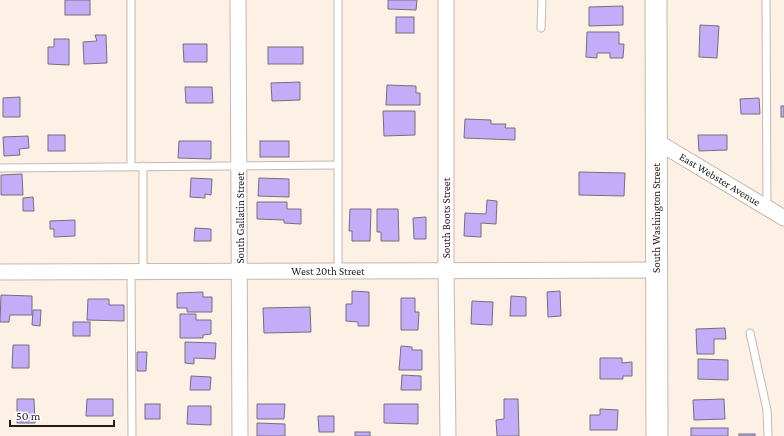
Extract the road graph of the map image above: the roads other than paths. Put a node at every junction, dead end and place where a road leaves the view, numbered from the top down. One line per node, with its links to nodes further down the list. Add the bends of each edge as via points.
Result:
1 (131, 0): 11 (lane)
2 (238, 0): 13 (street, South Gallatin Street)
3 (338, 0): 10 (lane)
4 (446, 0): 20 (street, South Boots Street)
5 (542, 0): 8 (lane)
6 (656, 0): 9 (main road, South Washington Street)
7 (766, 0): 15 (lane)
8 (541, 28)
9 (656, 140): 15 (street, East Webster Avenue); 17 (main road, South Washington Street)
10 (338, 165): 13 (lane); 19 (lane)
11 (131, 166): 12 (lane); 14 (lane)
12 (143, 166): 13 (lane); 22 (lane)
13 (240, 166): 18 (street, South Gallatin Street)
14 (0, 168)
15 (767, 208): 16 (street, East Webster Avenue)
16 (784, 218)
17 (656, 270): 20 (street, West 20th Street); 27 (main road, South Washington Street)
18 (240, 271): 19 (street, West 20th Street); 22 (street, West 20th Street); 25 (street, South Gallatin Street)
19 (338, 271): 20 (street, West 20th Street)
20 (446, 271): 26 (street, South Boots Street)
21 (0, 272): 22 (street, West 20th Street)
22 (137, 272): 24 (lane)
23 (750, 333): 28 (lane, via 768,410)
24 (132, 436)
25 (240, 436)
26 (448, 436)
27 (657, 436)
28 (768, 436)

